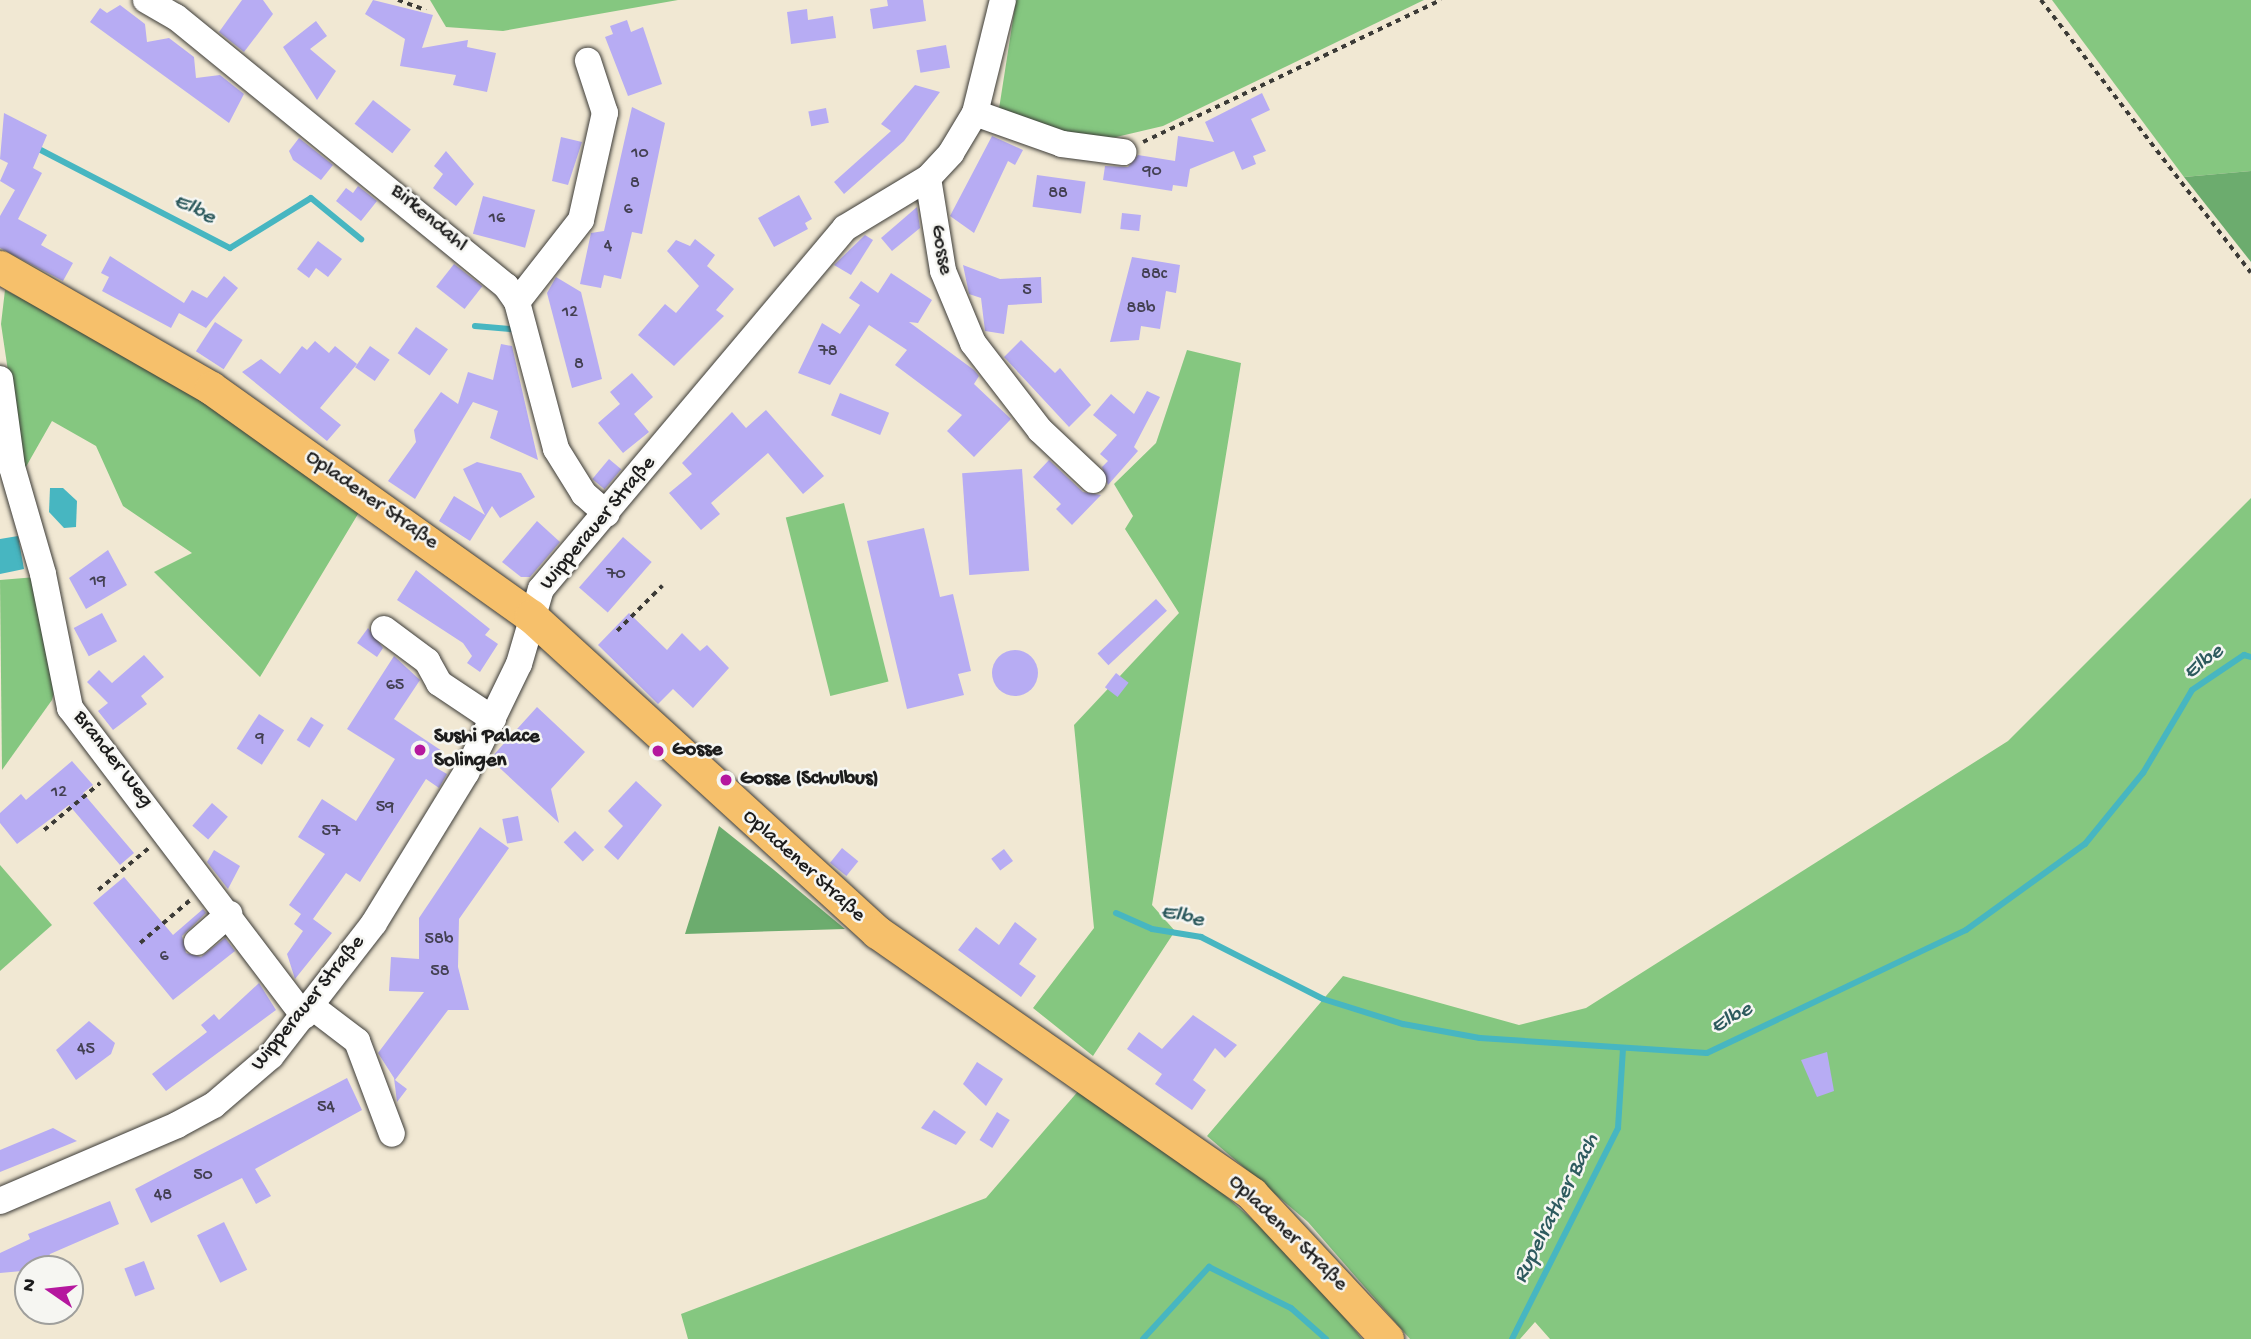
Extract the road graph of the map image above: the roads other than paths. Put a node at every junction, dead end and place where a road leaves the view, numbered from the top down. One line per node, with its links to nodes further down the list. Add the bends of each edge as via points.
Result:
1 (146, 0): 8 (street, Birkendahl, via 176,17 413,205)
2 (1003, 0): 4 (street, Wipperauer Straße)
3 (588, 61): 8 (street, via 605,113 581,220)
4 (975, 113): 5 (street, via 1062,144); 6 (street, Wipperauer Straße)
5 (1123, 152)
6 (928, 178): 10 (street, Gosse, via 943,271 973,343 1040,430); 11 (street, Wipperauer Straße, via 845,229)
7 (0, 267): 12 (main road, Opladener Straße, via 211,387)
8 (517, 302): 11 (street, via 556,449 584,494)
9 (0, 379): 15 (street, Brander Weg, via 12,467 43,574 70,708)
10 (1093, 480)
11 (607, 514): 12 (street, Wipperauer Straße, via 541,589)
12 (531, 616): 14 (street, Wipperauer Straße, via 524,650); 20 (main road, Opladener Straße, via 877,932 1252,1194)
13 (384, 629): 14 (street, via 427,661 439,683)
14 (493, 719): 17 (street, Wipperauer Straße, via 400,884)
15 (229, 914): 16 (street); 17 (street, Brander Weg)
16 (197, 942)
17 (308, 1011): 18 (street, Brander Weg, via 357,1041); 19 (street, Wipperauer Straße, via 271,1056 214,1105)
18 (392, 1134)
19 (0, 1200)
20 (1387, 1339)

